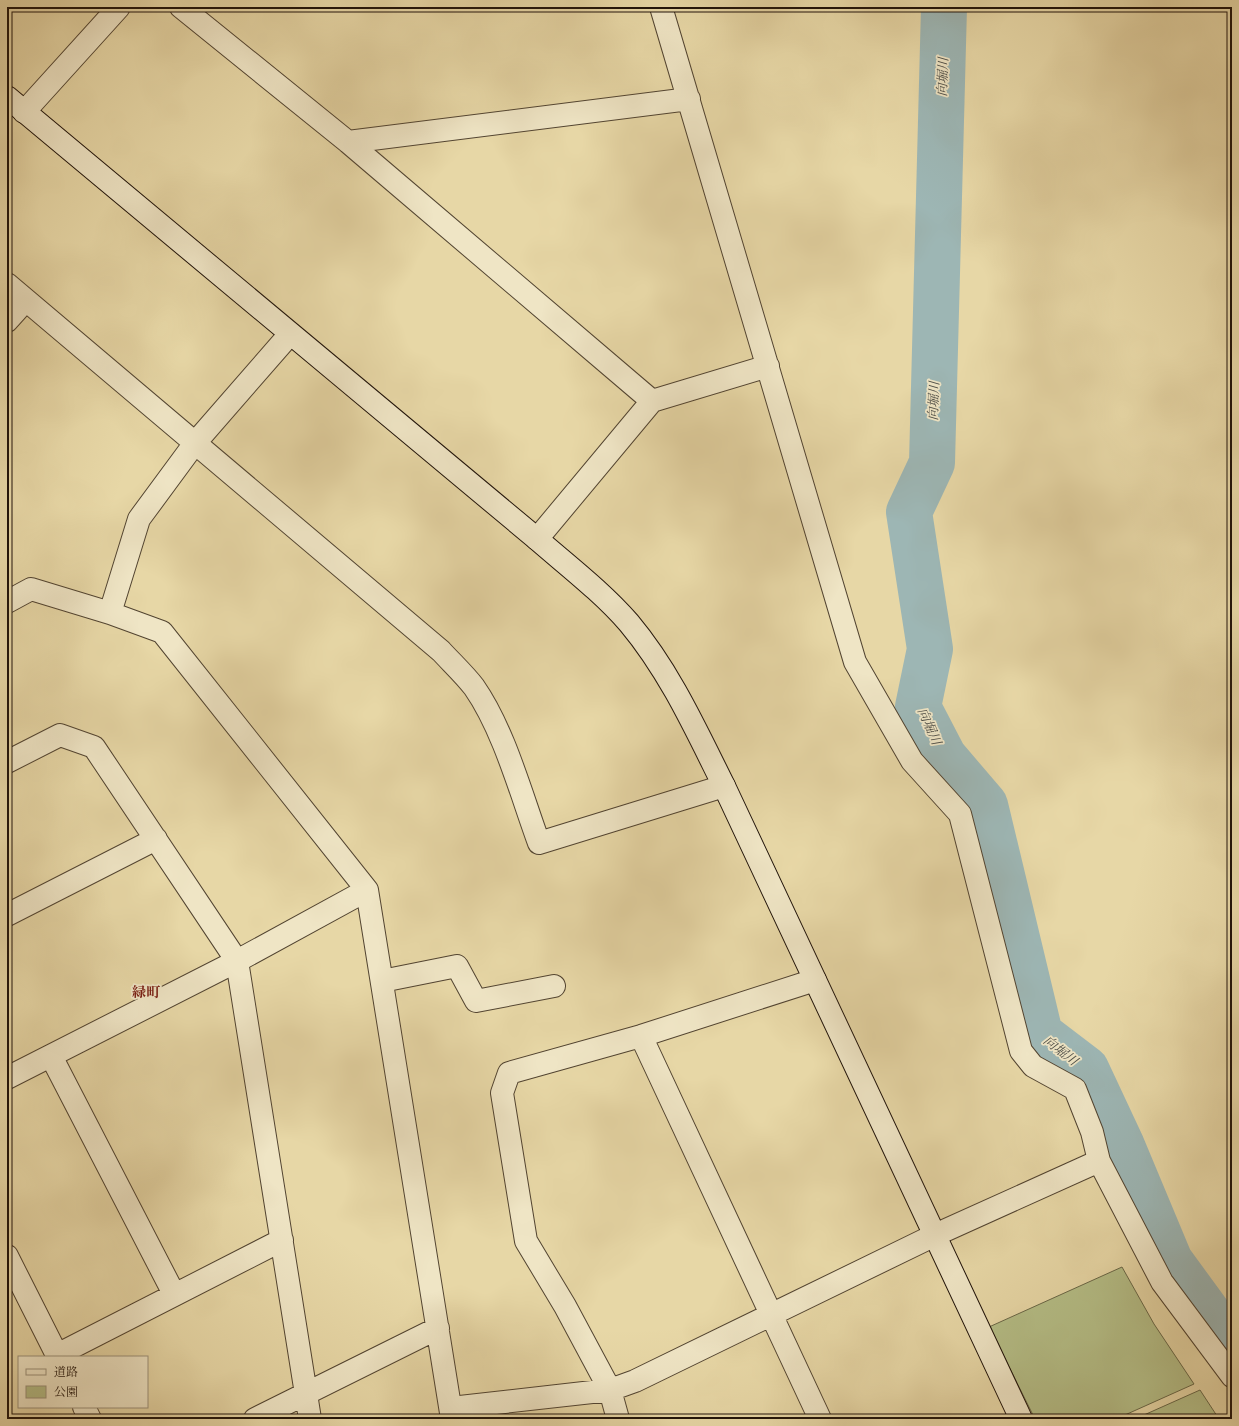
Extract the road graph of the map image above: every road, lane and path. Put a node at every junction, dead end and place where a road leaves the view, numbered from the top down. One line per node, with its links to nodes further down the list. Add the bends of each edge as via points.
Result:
1 (119, 7): 6 (street)
2 (181, 7): 7 (street)
3 (660, 7): 5 (street)
4 (7, 97): 6 (street)
5 (689, 99): 7 (street); 12 (street)
6 (24, 112): 11 (street)
7 (348, 142): 13 (street)
8 (7, 284): 9 (street)
9 (25, 301): 10 (street); 14 (street)
10 (7, 321)
11 (290, 334): 14 (street); 15 (street)
12 (768, 366): 13 (street); 30 (street, via 855,662 912,761 960,814 1021,1051 1034,1066 1075,1088 1092,1132)
13 (652, 401): 15 (street)
14 (195, 443): 17 (street, via 139,519); 19 (street, via 441,651 474,687 488,710 500,738 539,843)
15 (537, 539): 19 (street, via 602,595 637,634 674,687)
16 (7, 602): 17 (street, via 31,589)
17 (110, 613): 21 (street, via 162,632)
18 (7, 762): 20 (street, via 60,736 94,747)
19 (724, 786): 24 (street)
20 (156, 839): 22 (street); 23 (street)
21 (367, 890): 23 (street); 25 (street)
22 (7, 915)
23 (237, 961): 28 (street); 32 (street)
24 (815, 980): 27 (street); 31 (street)
25 (382, 981): 26 (street, via 457,966 476,1001); 36 (street)
26 (554, 986)
27 (641, 1036): 35 (street); 39 (street, via 509,1073 502,1093 526,1241 565,1306)
28 (51, 1056): 29 (street); 34 (street)
29 (7, 1078)
30 (1099, 1161): 31 (street); 38 (street, via 1162,1282)
31 (935, 1235): 35 (street); 48 (street)
32 (282, 1240): 34 (street); 40 (street)
33 (7, 1256): 37 (street)
34 (174, 1294): 37 (street)
35 (771, 1316): 39 (street, via 636,1381); 47 (street)
36 (438, 1328): 40 (street); 42 (street)
37 (58, 1356)
38 (1232, 1376)
39 (610, 1390): 42 (street); 46 (street)
40 (306, 1392): 44 (street); 45 (street)
41 (84, 1408): 43 (street)
42 (451, 1413)
43 (90, 1419)
44 (255, 1419)
45 (310, 1419)
46 (618, 1419)
47 (820, 1419)
48 (1021, 1419)

